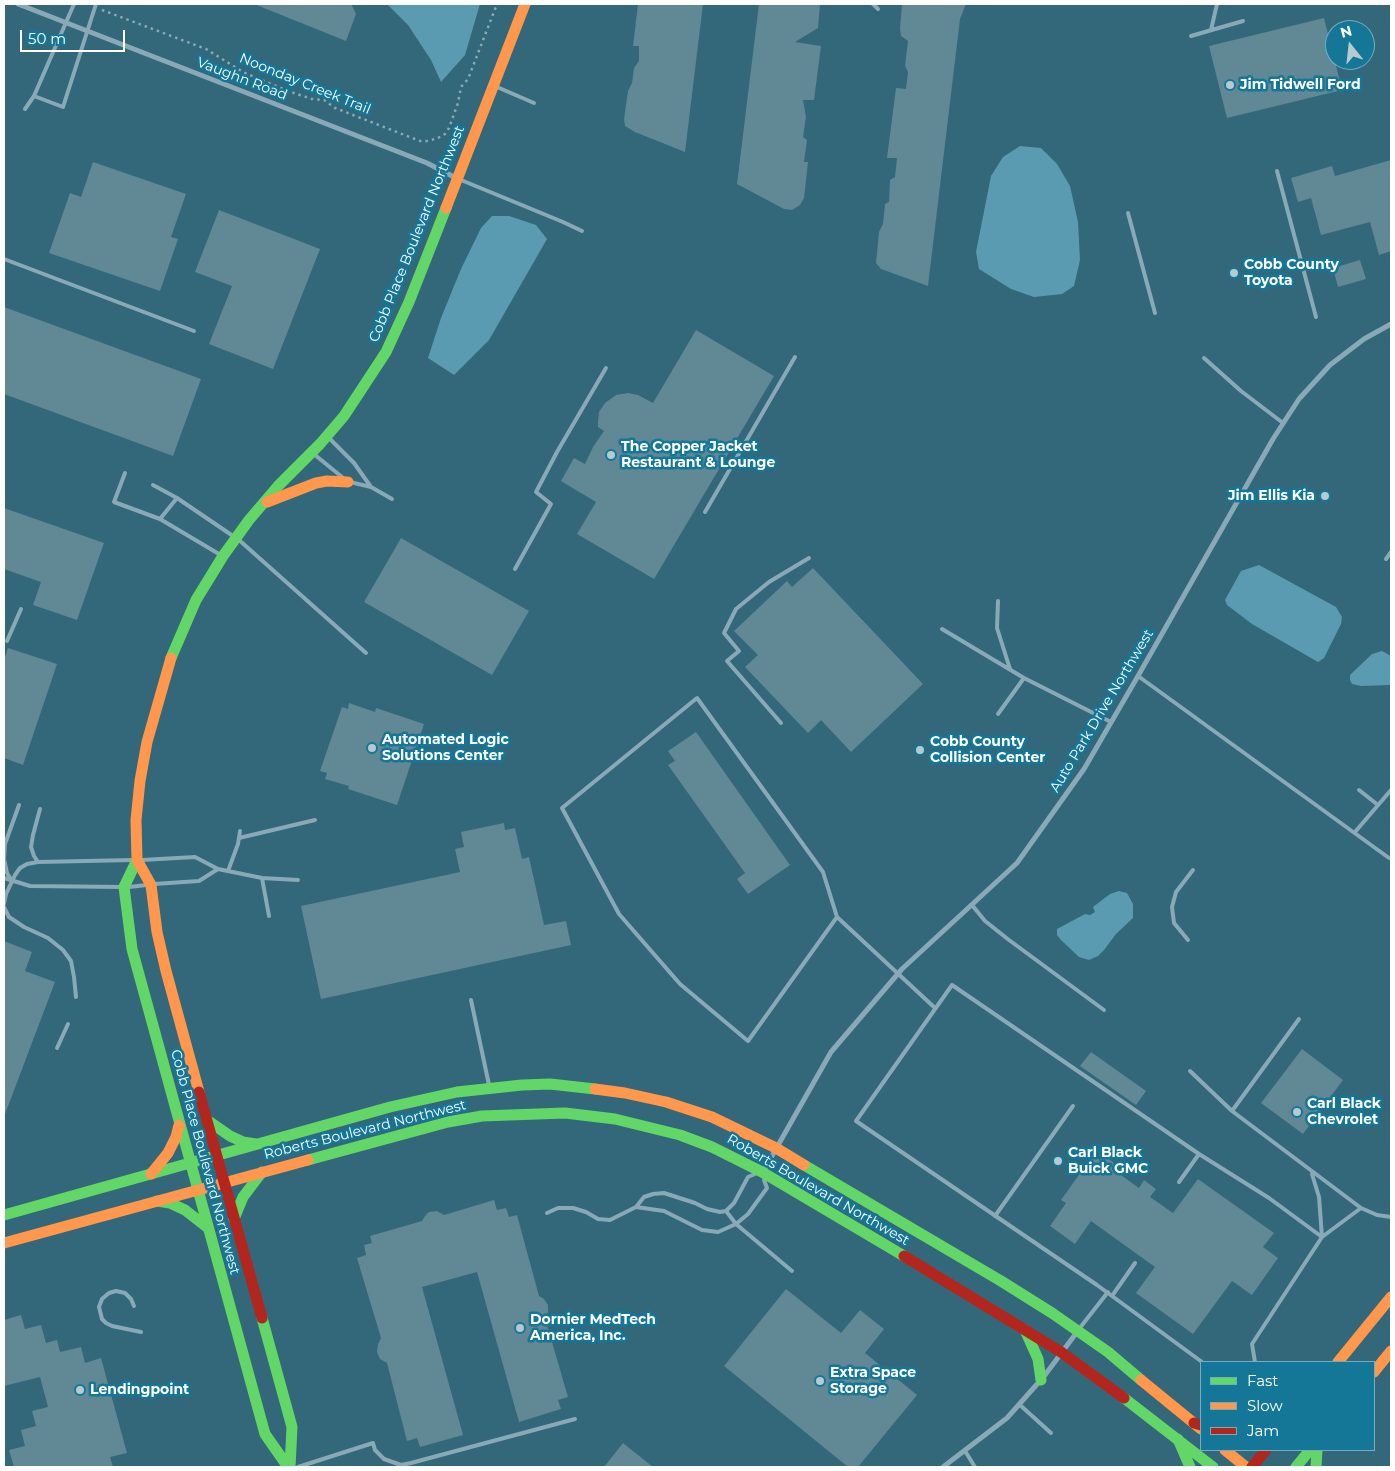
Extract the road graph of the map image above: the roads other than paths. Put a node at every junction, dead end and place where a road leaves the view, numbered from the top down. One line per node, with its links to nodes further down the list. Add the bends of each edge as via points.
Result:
1 (18, 4): 9 (street, Vaughn Road)
2 (74, 4): 9 (lane)
3 (525, 4): 13 (main road, Cobb Place Boulevard Northwest)
4 (873, 4): 7 (lane)
5 (1217, 4): 10 (lane)
6 (96, 6): 11 (lane)
7 (878, 8)
8 (1243, 21): 10 (lane)
9 (67, 23): 11 (street, Vaughn Road); 14 (lane)
10 (1211, 30): 12 (lane)
11 (88, 31): 14 (lane, via 63,107); 18 (street, Vaughn Road, via 427,163)
12 (1191, 36)
13 (493, 85): 15 (lane); 18 (main road, Cobb Place Boulevard Northwest)
14 (34, 96): 16 (lane)
15 (534, 103)
16 (25, 109)
17 (1277, 171): 23 (lane)
18 (457, 178): 20 (lane); 30 (main road, Cobb Place Boulevard Northwest, via 386,352)
19 (1128, 213): 22 (lane)
20 (582, 231)
21 (4, 259): 25 (lane)
22 (1155, 313)
23 (1316, 317)
24 (1391, 324): 29 (street, Auto Park Drive Northwest, via 1364,339 1330,365 1299,398)
25 (194, 331)
26 (795, 357): 39 (lane)
27 (1204, 358): 29 (lane, via 1241,392)
28 (606, 368): 46 (lane, via 536,492 551,504)
29 (1283, 423): 53 (street, Auto Park Drive Northwest)
30 (327, 436): 31 (main road, Cobb Place Boulevard Northwest); 35 (lane, via 354,463)
31 (312, 452): 33 (lane); 38 (main road, Cobb Place Boulevard Northwest)
32 (125, 473): 40 (lane, via 114,502)
33 (348, 482): 35 (lane); 38 (main road, via 327,480)
34 (153, 484): 36 (lane)
35 (370, 487): 37 (lane)
36 (177, 498): 40 (lane); 41 (lane)
37 (392, 498)
38 (261, 505): 41 (main road, Cobb Place Boulevard Northwest)
39 (705, 512)
40 (160, 519): 43 (lane)
41 (236, 537): 43 (main road, Cobb Place Boulevard Northwest); 51 (lane)
42 (1391, 552): 45 (lane)
43 (223, 556): 68 (main road, Cobb Place Boulevard Northwest, via 196,600 170,658 140,781 136,820)
44 (809, 558): 57 (lane, via 769,582 736,609 724,633 739,651 727,661)
45 (1386, 559)
46 (515, 569)
47 (998, 601): 52 (lane, via 997,628)
48 (21, 609): 50 (lane)
49 (942, 629): 52 (lane)
50 (6, 642)
51 (366, 654)
52 (1010, 669): 54 (lane)
53 (1138, 676): 56 (street, Auto Park Drive Northwest); 65 (lane)
54 (1024, 678): 55 (lane); 56 (lane)
55 (998, 714)
56 (1111, 722): 80 (street, Auto Park Drive Northwest, via 1084,769 1017,863)
57 (780, 723)
58 (1360, 790): 61 (lane)
59 (1391, 790): 61 (lane)
60 (19, 805): 76 (lane, via 5,844 4,859)
61 (1378, 805): 65 (lane)
62 (40, 809): 69 (lane, via 32,848)
63 (315, 820): 66 (lane)
64 (240, 831): 66 (lane)
65 (1355, 832): 67 (lane)
66 (239, 838): 72 (lane)
67 (1389, 858)
68 (137, 860): 69 (lane); 70 (lane, via 195,856); 77 (main road, Cobb Place Boulevard Northwest); 78 (main road, Cobb Place Boulevard Northwest)
69 (38, 862): 76 (lane, via 20,868)
70 (218, 869): 72 (lane); 77 (lane, via 200,880)
71 (1193, 870): 83 (lane, via 1176,892 1172,907 1174,923)
72 (228, 871): 74 (lane)
73 (4, 878): 76 (lane)
74 (262, 878): 75 (lane); 81 (lane)
75 (298, 880)
76 (12, 881): 78 (lane, via 40,887); 79 (lane)
77 (151, 885): 78 (lane); 96 (main road, Cobb Place Boulevard Northwest, via 166,971)
78 (124, 887): 97 (main road, Cobb Place Boulevard Northwest, via 138,974)
79 (4, 905): 85 (lane, via 9,917 63,950 71,961)
80 (972, 905): 84 (street, Auto Park Drive Northwest); 88 (lane, via 985,921)
81 (269, 916)
82 (837, 917): 82 (lane, via 748,1041 680,984 619,914 562,808 697,698 823,872); 84 (lane)
83 (1188, 940)
84 (898, 974): 87 (lane); 99 (street, Auto Park Drive Northwest, via 831,1052)
85 (76, 997)
86 (471, 1000): 93 (lane)
87 (935, 1008): 100 (lane, via 952,985); 116 (lane, via 856,1121)
88 (1104, 1010)
89 (1299, 1019): 95 (lane)
90 (68, 1024): 91 (lane)
91 (57, 1048)
92 (1190, 1071): 95 (lane)
93 (490, 1087): 98 (main road, Roberts Boulevard Northwest, via 410,1102); 99 (main road, Roberts Boulevard Northwest, via 559,1085 639,1096 712,1117)
94 (1073, 1106): 116 (lane)
95 (1232, 1111): 106 (lane)
96 (207, 1120): 98 (main road, via 236,1139); 101 (main road, Cobb Place Boulevard Northwest)
97 (179, 1124): 102 (main road, Cobb Place Boulevard Northwest); 105 (main road, via 168,1153)
98 (258, 1144): 101 (main road, Roberts Boulevard Northwest)
99 (776, 1148): 104 (street, Auto Park Drive Northwest); 130 (main road, Roberts Boulevard Northwest)
100 (1199, 1154): 108 (lane); 121 (lane, via 1269,1198)
101 (217, 1156): 102 (main road, Roberts Boulevard Northwest); 107 (main road, Cobb Place Boulevard Northwest)
102 (190, 1163): 105 (main road, Roberts Boulevard Northwest); 109 (main road, Cobb Place Boulevard Northwest)
103 (262, 1172): 104 (main road, Roberts Boulevard Northwest, via 448,1122 513,1113 565,1113 624,1120 680,1135); 107 (main road, Roberts Boulevard Northwest); 118 (main road, via 243,1197)
104 (762, 1172): 113 (lane, via 748,1177); 119 (lane, via 766,1188 748,1214); 129 (main road, Roberts Boulevard Northwest)
105 (151, 1174): 115 (main road, Roberts Boulevard Northwest)
106 (1312, 1174): 112 (lane); 121 (lane, via 1319,1197)
107 (224, 1182): 109 (main road, Roberts Boulevard Northwest); 118 (main road, Cobb Place Boulevard Northwest)
108 (1179, 1182)
109 (197, 1190): 110 (main road, Roberts Boulevard Northwest); 120 (main road, Cobb Place Boulevard Northwest)
110 (156, 1201): 120 (main road, via 177,1206); 122 (main road, Roberts Boulevard Northwest)
111 (636, 1207): 113 (lane, via 644,1198 664,1193 715,1212); 114 (lane, via 610,1220 598,1219 573,1208 558,1208); 119 (lane, via 664,1211 710,1232)
112 (1360, 1208): 117 (lane, via 1377,1215); 121 (lane)
113 (726, 1211): 119 (lane)
114 (547, 1213)
115 (4, 1215)
116 (995, 1216): 125 (lane)
117 (1391, 1216)
118 (234, 1220): 149 (main road, Cobb Place Boulevard Northwest, via 292,1427)
119 (736, 1224): 124 (lane)
120 (208, 1228): 149 (main road, Cobb Place Boulevard Northwest, via 265,1434)
121 (1322, 1237): 135 (lane, via 1252,1344)
122 (4, 1243)
123 (1135, 1263): 126 (lane)
124 (792, 1271)
125 (1108, 1292): 126 (lane); 130 (lane)
126 (1112, 1296): 134 (lane)
127 (1391, 1296): 136 (main road)
128 (134, 1306): 131 (lane, via 125,1293 116,1291 102,1299 99,1307 106,1323)
129 (1025, 1329): 133 (main road, Roberts Boulevard Northwest); 138 (main road, via 1038,1359)
130 (1078, 1330): 133 (street); 141 (main road, Roberts Boulevard Northwest)
131 (141, 1332)
132 (1391, 1351): 137 (main road)
133 (1061, 1352): 138 (street); 143 (main road, Roberts Boulevard Northwest)
134 (1201, 1361)
135 (1255, 1361)
136 (1339, 1361)
137 (1375, 1371)
138 (1041, 1380): 139 (street)
139 (1020, 1405): 142 (lane); 144 (street)
140 (575, 1419): 150 (lane, via 401,1465 384,1459 373,1443)
141 (1199, 1426)
142 (1051, 1433)
143 (1178, 1439): 153 (main road); 154 (main road, Roberts Boulevard Northwest)
144 (965, 1451): 151 (street); 152 (lane)
145 (1227, 1451): 155 (main road)
146 (1265, 1451): 156 (main road)
147 (1309, 1451): 157 (main road)
148 (1317, 1451): 158 (main road)
149 (289, 1467)
150 (298, 1467)
151 (943, 1467)
152 (975, 1467)
153 (1190, 1467)
154 (1214, 1467)
155 (1246, 1467)
156 (1252, 1467)
157 (1296, 1467)
158 (1316, 1467)

